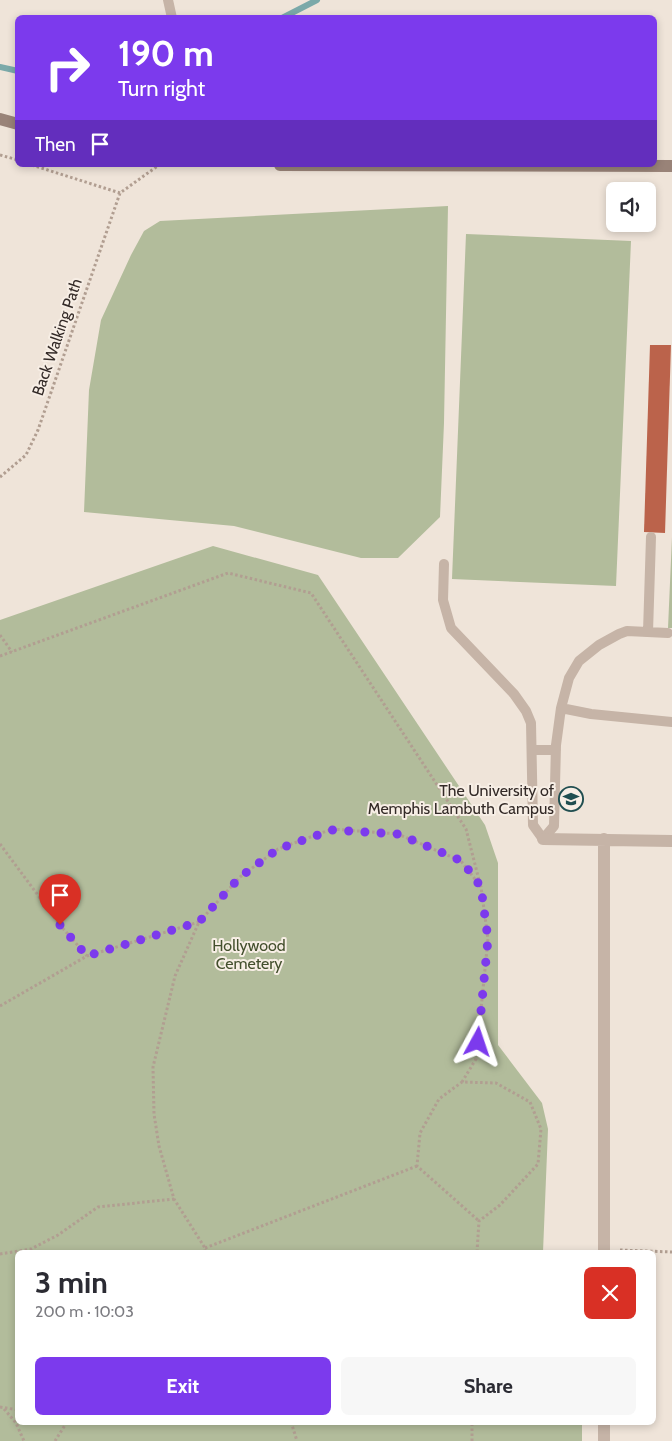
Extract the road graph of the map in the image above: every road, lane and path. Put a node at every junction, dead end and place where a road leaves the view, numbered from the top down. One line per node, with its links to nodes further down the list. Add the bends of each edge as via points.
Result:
1 (168, 0): 2 (lane)
2 (171, 15)
3 (0, 119): 4 (street)
4 (15, 123)
5 (0, 155): 6 (path)
6 (15, 159)
7 (657, 166): 8 (street)
8 (672, 166)
9 (38, 167): 11 (path)
10 (156, 167): 11 (path)
11 (120, 193): 12 (path, Back Walking Path, via 38,430 26,454)
12 (0, 477)
13 (651, 536): 15 (lane)
14 (444, 564): 22 (lane, via 443,600 451,628 526,711 531,723)
15 (648, 632): 16 (lane); 20 (lane, via 619,634 579,661 569,678)
16 (668, 633)
17 (0, 635): 18 (path)
18 (12, 652): 19 (path); 28 (path, via 228,574 311,593 466,829)
19 (0, 656)
20 (561, 708): 21 (lane); 23 (lane)
21 (672, 722)
22 (532, 750): 23 (lane); 24 (lane, via 533,825)
23 (556, 750): 24 (lane, via 554,826)
24 (542, 840): 25 (street)
25 (604, 840): 26 (street); 39 (street)
26 (672, 841)
27 (0, 844): 30 (path)
28 (481, 887): 29 (path, via 462,861 398,834 332,830 278,849 240,877); 32 (path, via 488,939 476,1059)
29 (199, 922): 30 (path); 34 (path, via 175,976 153,1067 155,1122)
30 (87, 956): 31 (path)
31 (0, 1006)
32 (462, 1082): 33 (path, via 440,1099 420,1133); 35 (path, via 496,1083 522,1097 530,1102 541,1129 538,1164 500,1205)
33 (416, 1166): 35 (path); 37 (path)
34 (174, 1199): 36 (path, via 98,1207 58,1235); 37 (path)
35 (479, 1221): 38 (path)
36 (25, 1250)
37 (205, 1250)
38 (477, 1250)
39 (604, 1250)
40 (15, 1252): 43 (path)
41 (656, 1252): 42 (path)
42 (672, 1252)
43 (0, 1254)
44 (2, 1408): 45 (path); 46 (path)
45 (15, 1410)
46 (15, 1422)
47 (17, 1425): 52 (path)
48 (65, 1425): 53 (path)
49 (292, 1425): 54 (path)
50 (472, 1425): 55 (path)
51 (604, 1425): 56 (street)
52 (24, 1441)
53 (55, 1441)
54 (296, 1441)
55 (472, 1441)
56 (604, 1441)

